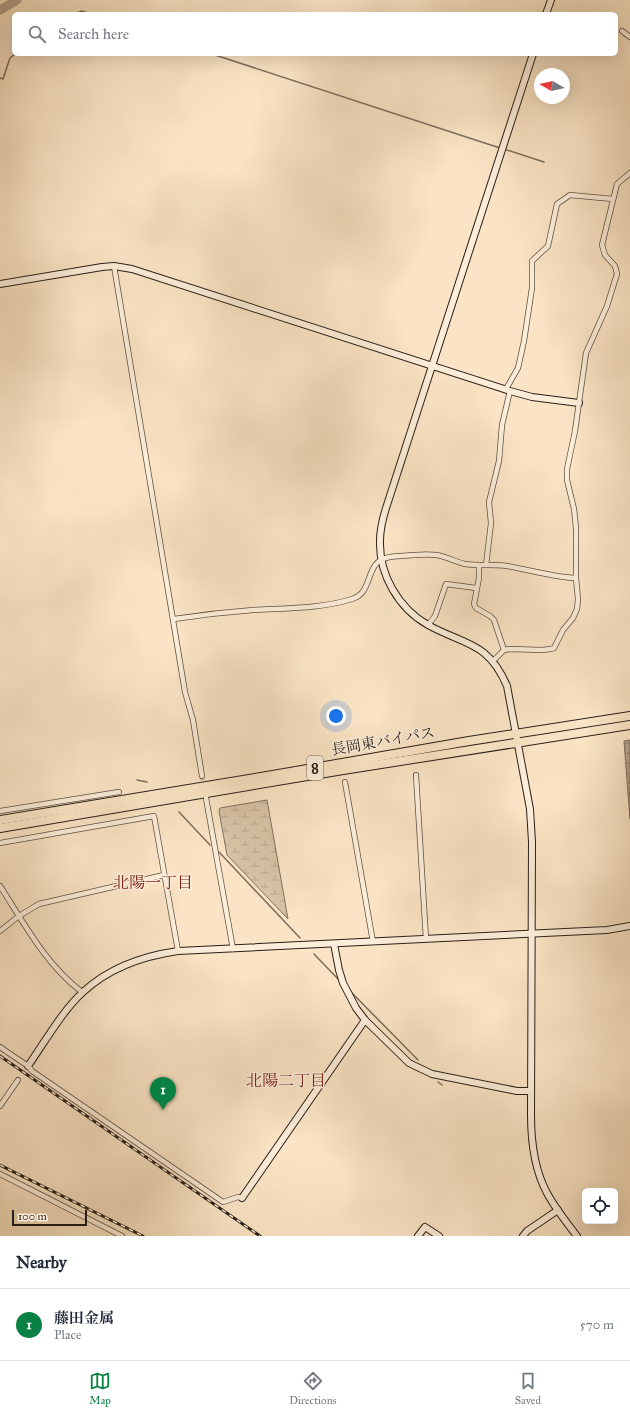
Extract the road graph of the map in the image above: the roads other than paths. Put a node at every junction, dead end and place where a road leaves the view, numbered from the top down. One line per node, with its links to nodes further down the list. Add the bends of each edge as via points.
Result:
1 (550, 0): 2 (street)
2 (547, 12)
3 (622, 31): 4 (street)
4 (630, 37)
5 (531, 56): 10 (street)
6 (630, 173): 7 (street, via 617,184)
7 (613, 199): 11 (street, via 570,195 557,204 548,246 532,261 532,288 524,341 518,368); 12 (street, via 602,245 605,255 617,269 617,274 607,306 586,353)
8 (114, 266): 9 (street); 10 (street, via 158,276); 18 (street)
9 (0, 284)
10 (431, 365): 11 (street); 13 (street, via 382,520)
11 (508, 390): 12 (street, via 532,397); 14 (street, via 499,461 489,502 491,523)
12 (579, 403): 16 (street, via 567,469 576,528)
13 (382, 560): 15 (street, via 390,557 434,555); 18 (street, via 373,567 363,593 353,599 305,608 234,611); 19 (street, via 391,586 401,602 419,620)
14 (486, 564): 15 (street); 16 (street)
15 (479, 565): 17 (street)
16 (576, 578): 20 (street, via 577,609 554,648)
17 (476, 588): 19 (street, via 446,584 435,616); 20 (street, via 474,604 494,620)
18 (174, 619): 26 (street)
19 (428, 625): 21 (street, via 471,644)
20 (504, 650): 21 (street)
21 (493, 661): 24 (street, via 507,686)
22 (630, 716): 24 (highway, 長岡東バイパス / 8)
23 (630, 725): 24 (highway, 長岡東バイパス / 8)
24 (517, 737): 31 (highway, 長岡東バイパス / 8); 32 (highway, 長岡東バイパス / 8); 39 (street, via 530,810)
25 (416, 775): 40 (street)
26 (202, 776)
27 (345, 782): 41 (street)
28 (119, 792): 30 (street)
29 (206, 798): 43 (street)
30 (0, 811)
31 (0, 820)
32 (0, 828)
33 (0, 842): 34 (street, via 154,816)
34 (164, 875): 36 (street, via 46,902); 44 (street)
35 (0, 886): 36 (street)
36 (19, 916): 38 (street); 45 (street, via 42,950)
37 (630, 926): 39 (street, via 607,930)
38 (0, 931)
39 (531, 934): 40 (street); 50 (street)
40 (426, 939): 41 (street)
41 (373, 942): 42 (street)
42 (334, 944): 43 (street); 46 (street, via 343,983)
43 (233, 949): 44 (street)
44 (178, 951): 45 (street, via 128,964 104,975)
45 (82, 992): 48 (street)
46 (365, 1020): 50 (street, via 400,1055 420,1069 444,1077 517,1091); 53 (street)
47 (0, 1047): 48 (street)
48 (28, 1066): 53 (street, via 223,1202)
49 (18, 1080): 51 (street)
50 (531, 1091): 54 (street, via 534,1156 543,1185)
51 (0, 1106)
52 (0, 1174): 55 (street)
53 (242, 1198)
54 (558, 1210): 58 (street); 59 (street)
55 (122, 1236)
56 (418, 1236): 57 (street, via 425,1227)
57 (439, 1236)
58 (523, 1236)
59 (577, 1236)

